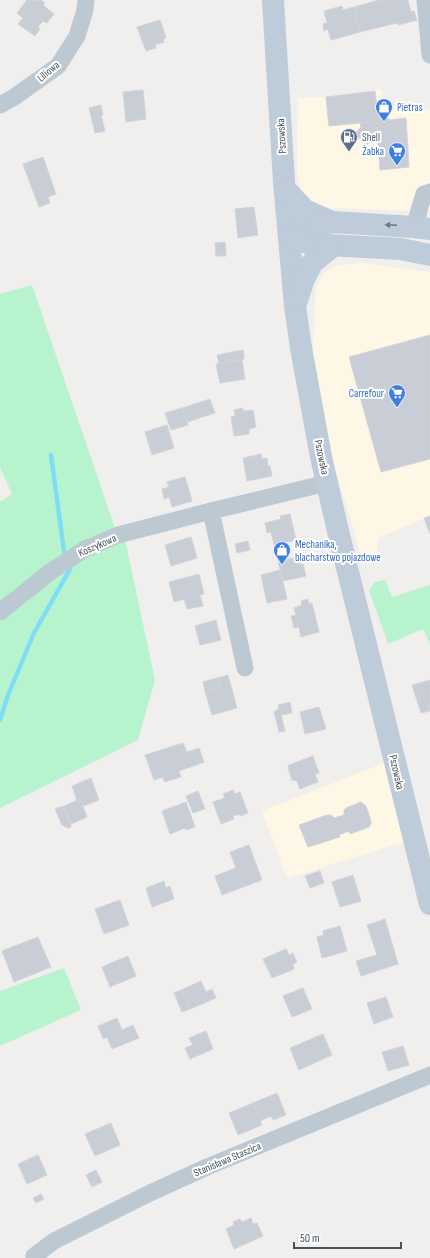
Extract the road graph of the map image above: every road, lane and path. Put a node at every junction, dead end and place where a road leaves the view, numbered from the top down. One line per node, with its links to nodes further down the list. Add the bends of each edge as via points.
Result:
1 (86, 0): 5 (street, Liliowa, via 77,36 58,66)
2 (273, 0): 6 (main road, Pszowska)
3 (425, 0): 4 (street)
4 (430, 55)
5 (0, 105)
6 (285, 189): 8 (main road, via 305,210); 10 (main road, Pszowska)
7 (430, 192): 9 (street, via 424,194)
8 (332, 222): 9 (main road, one-way to 8); 10 (main road)
9 (422, 228)
10 (289, 236): 11 (main road, via 310,244); 13 (main road, Pszowska)
11 (333, 246): 12 (main road, via 401,249); 13 (main road, via 312,263)
12 (430, 255)
13 (295, 306): 14 (main road, Pszowska)
14 (327, 483): 15 (street, Koszykowa); 18 (main road, Pszowska)
15 (211, 511): 16 (street, Koszykowa, via 118,536 85,549 50,572); 17 (street)
16 (0, 612)
17 (246, 668)
18 (430, 904)
19 (430, 1076): 20 (street, Stanisława Staszica, via 207,1167 150,1193 54,1241)
20 (34, 1258)

